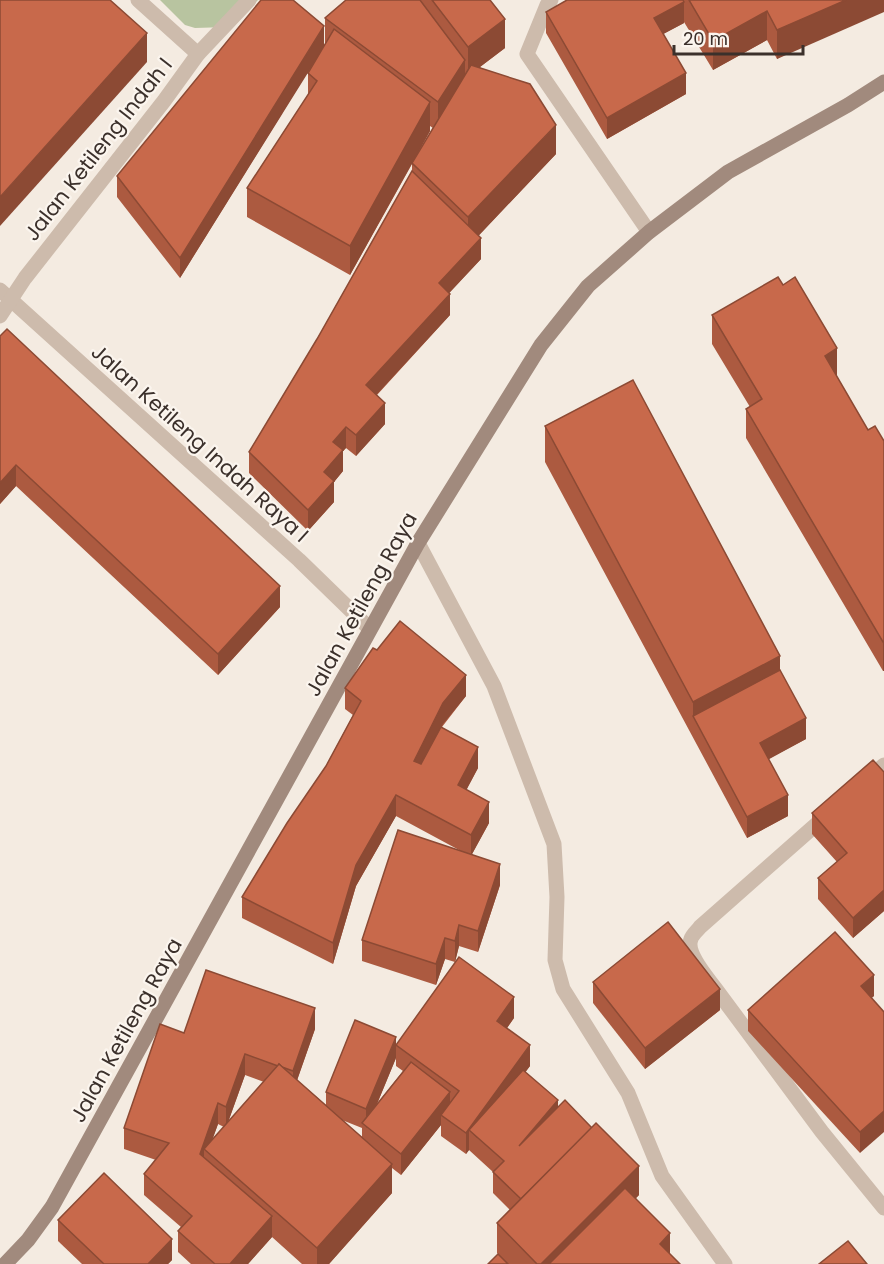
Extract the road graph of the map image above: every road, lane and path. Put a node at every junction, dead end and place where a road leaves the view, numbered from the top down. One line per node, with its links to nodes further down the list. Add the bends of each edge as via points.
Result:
1 (138, 0): 4 (street, Jalan Ketileng Indah I)
2 (249, 0): 4 (street, Jalan Ketileng Indah I)
3 (551, 0): 6 (street, via 527,54)
4 (198, 54): 7 (street, Jalan Ketileng Indah I, via 25,278)
5 (884, 82): 6 (main road, Jalan Ketileng Raya, via 728,171)
6 (649, 232): 9 (main road, Jalan Ketileng Raya, via 588,286 541,345)
7 (6, 295): 8 (street, Jalan Ketileng Indah I); 10 (street, Jalan Ketileng Indah Raya I)
8 (0, 316)
9 (418, 543): 10 (main road, Jalan Ketileng Raya); 16 (street, via 494,686 554,844 555,960 563,989 628,1093 662,1176)
10 (370, 629): 15 (main road, Jalan Ketileng Raya, via 52,1207)
11 (884, 765): 12 (street)
12 (858, 788)
13 (840, 804): 14 (street, via 700,927 690,945 697,964)
14 (884, 1208)
15 (6, 1264)
16 (725, 1264)

